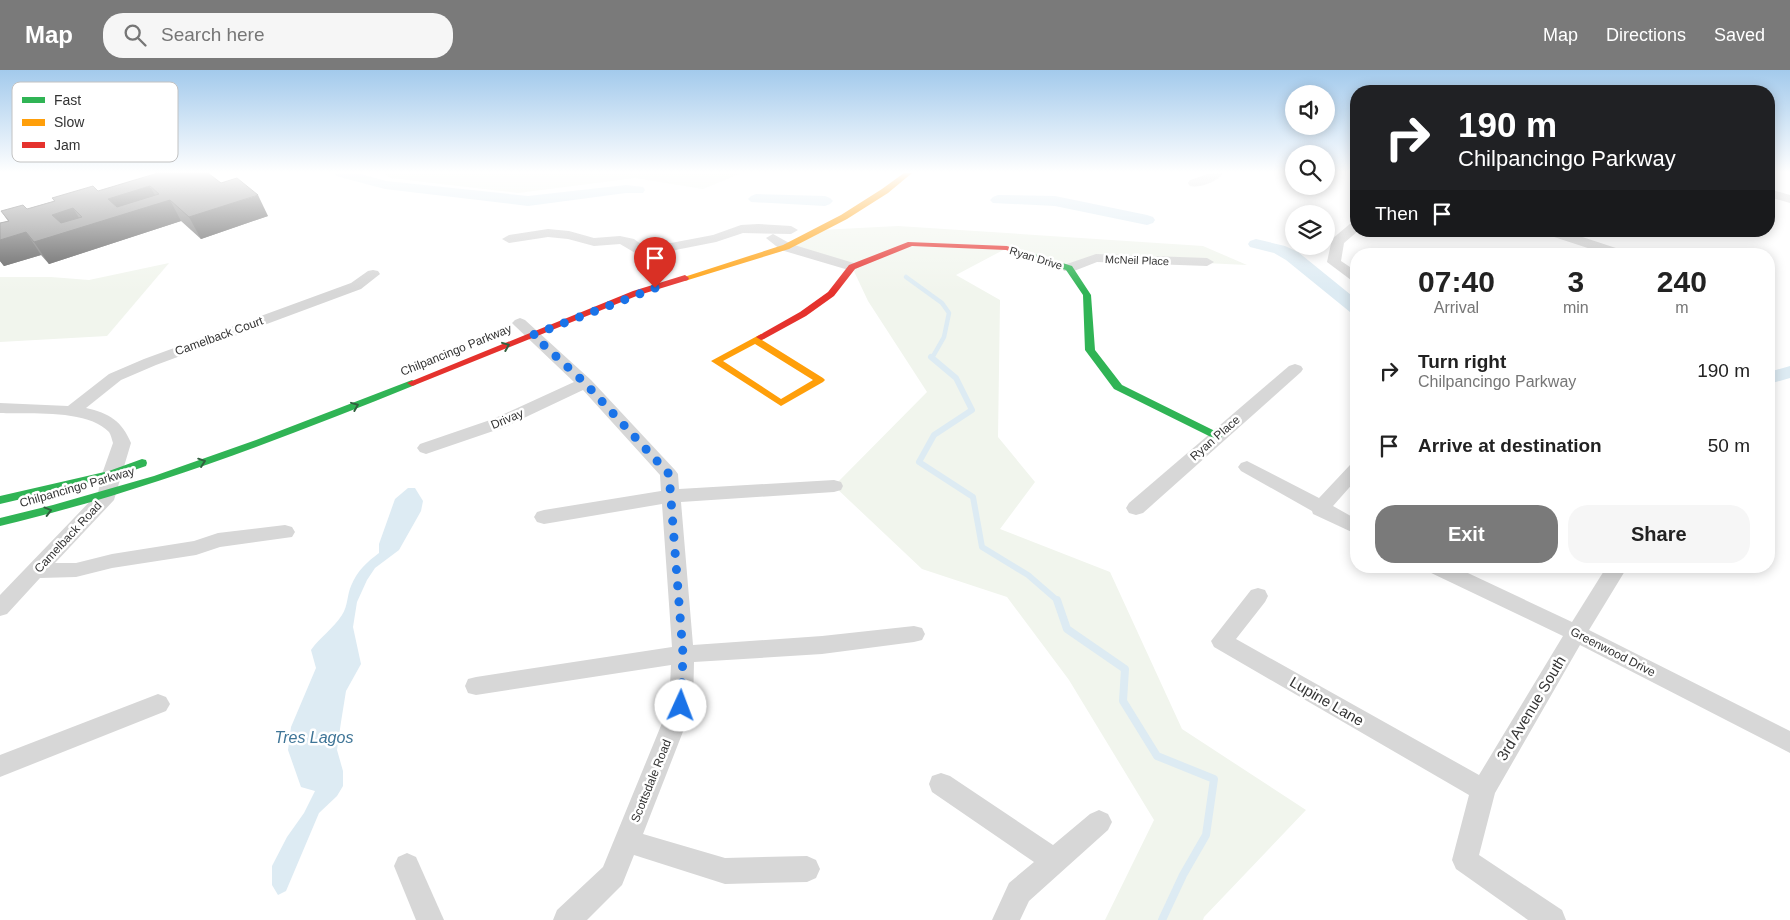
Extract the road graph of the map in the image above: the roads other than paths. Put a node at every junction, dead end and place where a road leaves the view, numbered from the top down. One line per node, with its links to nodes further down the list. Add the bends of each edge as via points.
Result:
1 (827, 213): 3 (street)
2 (851, 213): 8 (street, Chilpancingo Parkway)
3 (800, 226): 6 (street, via 741,229 716,238 650,251 642,251 620,240 594,242 548,233); 7 (street)
4 (1350, 231): 13 (street, via 1337,242 1334,262)
5 (1568, 237): 9 (street)
6 (508, 239)
7 (768, 239): 8 (street)
8 (786, 247): 11 (street); 15 (street, Chilpancingo Parkway)
9 (1602, 248)
10 (1207, 262): 12 (street, McNeil Place, via 1096,258)
11 (852, 267): 12 (street, Ryan Drive, via 911,244 1007,248); 16 (street, via 831,294 803,314)
12 (1069, 268): 21 (street, Ryan Drive, via 1087,294 1090,350 1118,387)
13 (1350, 273)
14 (373, 274): 20 (street, Camelback Court, via 356,286 115,377)
15 (523, 326): 18 (street, Scottsdale Road); 28 (street, Chilpancingo Parkway, one-way to 15, via 299,428)
16 (755, 340): 16 (street, via 716,361 781,403 820,380)
17 (1295, 369): 21 (street, Ryan Place)
18 (585, 383): 22 (street, Drivay, via 499,423); 29 (street, Scottsdale Road, via 669,474)
19 (0, 408): 20 (street, Camelback Road)
20 (72, 411): 25 (street, Camelback Road, via 97,416 117,430 122,443)
21 (1217, 436): 31 (street, Ryan Place)
22 (426, 448)
23 (157, 458): 25 (street, Chilpancingo Parkway)
24 (1247, 468): 32 (street)
25 (111, 474): 28 (street, Camelback Road); 30 (street, Chilpancingo Parkway)
26 (1350, 476): 32 (street)
27 (834, 486): 29 (street)
28 (107, 495): 34 (street, Chilpancingo Parkway, one-way to 28); 37 (street, Camelback Road)
29 (671, 496): 33 (street); 44 (street, Scottsdale Road)
30 (0, 500)
31 (1136, 508)
32 (1320, 508): 35 (street)
33 (544, 517)
34 (0, 522)
35 (1350, 524)
36 (285, 532): 37 (street, via 218,540 196,548 76,570)
37 (37, 571): 41 (street, Camelback Road)
38 (1449, 573): 42 (street, Greenwood Drive)
39 (1614, 573): 42 (street, 3rd Avenue South)
40 (1258, 596): 50 (street, Lupine Lane, via 1222,641)
41 (0, 608)
42 (1576, 633): 47 (street, Greenwood Drive); 50 (street, 3rd Avenue South)
43 (914, 634): 44 (street, via 822,645)
44 (683, 654): 45 (street); 52 (street, Scottsdale Road, via 681,706)
45 (476, 686)
46 (158, 704): 48 (street)
47 (1790, 743)
48 (0, 766)
49 (941, 784): 53 (street)
50 (1482, 790): 59 (street, 3rd Avenue South, via 1465,860)
51 (1100, 822): 53 (street)
52 (627, 841): 55 (street, via 725,871); 57 (street, Scottsdale Road, via 614,876)
53 (1055, 861): 58 (street, via 1020,892)
54 (407, 866): 56 (street)
55 (807, 869)
56 (430, 920)
57 (567, 920)
58 (1006, 920)
59 (1552, 920)

